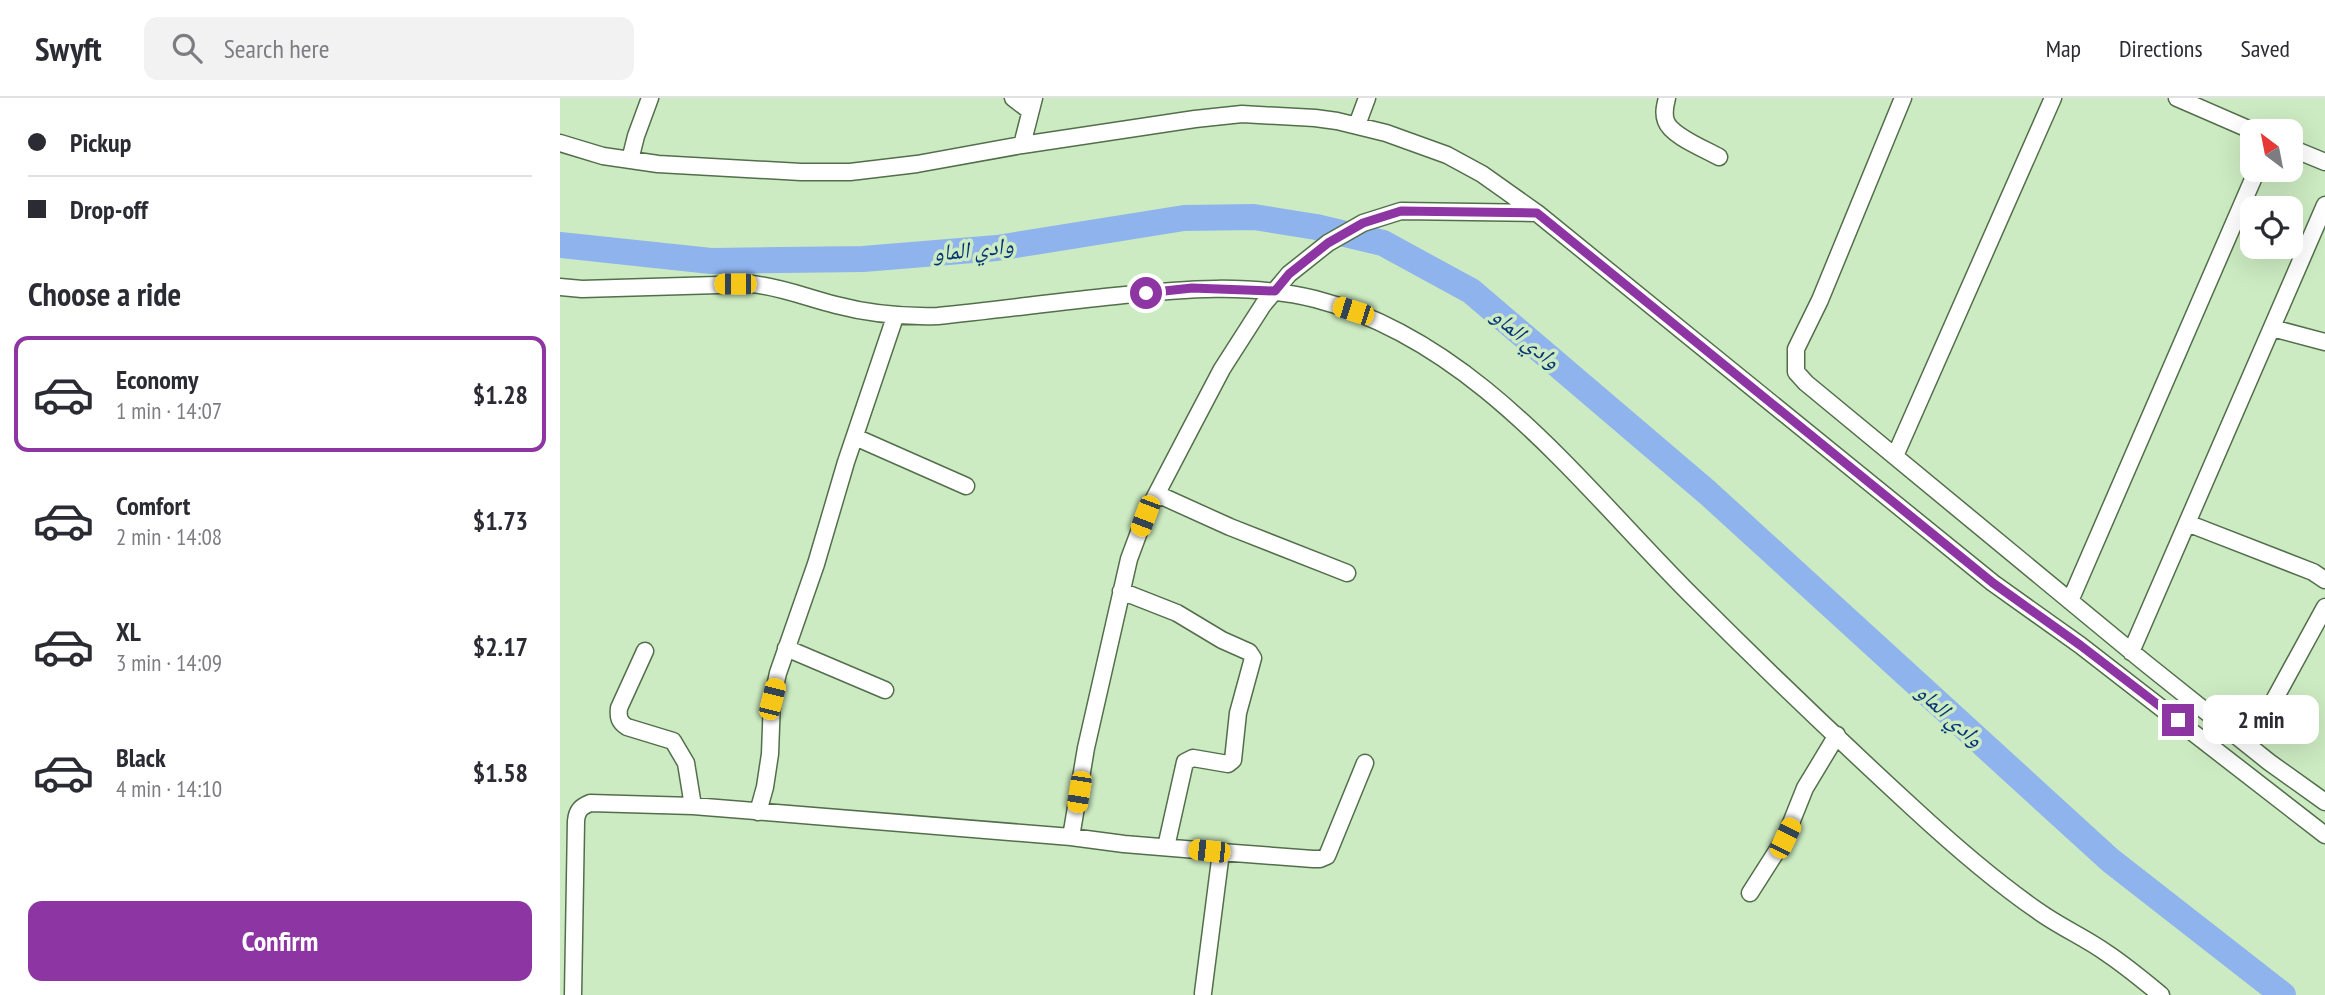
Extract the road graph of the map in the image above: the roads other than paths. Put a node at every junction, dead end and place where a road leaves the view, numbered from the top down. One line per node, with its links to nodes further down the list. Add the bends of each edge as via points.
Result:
1 (650, 98): 15 (street)
2 (1013, 98): 8 (street)
3 (1367, 98): 9 (street)
4 (1667, 98): 14 (street, via 1667,125)
5 (1903, 98): 26 (street, via 1795,360 1796,372 1806,383)
6 (2053, 98): 26 (street)
7 (2176, 98): 10 (street)
8 (1032, 104): 12 (street)
9 (1357, 125): 12 (street, via 1242,114); 19 (street, via 1447,155)
10 (2240, 125)
11 (560, 144): 15 (street)
12 (1022, 145): 15 (street, via 850,172)
13 (2303, 153): 16 (street)
14 (1719, 157)
15 (631, 160)
16 (2325, 162)
17 (2252, 182): 33 (street)
18 (2325, 205): 23 (street)
19 (1537, 213): 21 (street, via 1401,211 1363,223 1328,243); 45 (street, via 1993,583)
20 (560, 287): 22 (street, via 752,284)
21 (1275, 291): 22 (street, via 1192,288); 28 (street, via 1223,369); 39 (street, via 1317,299 1399,332 1451,363 1498,400)
22 (895, 317): 25 (street)
23 (2272, 328): 24 (street); 29 (street)
24 (2325, 342)
25 (855, 437): 27 (street); 35 (street)
26 (1895, 456): 33 (street)
27 (966, 486)
28 (1157, 494): 30 (street); 32 (street, via 1145,516)
29 (2187, 523): 31 (street); 37 (street)
30 (1347, 573)
31 (2325, 580)
32 (1121, 590): 46 (street); 47 (street, via 1184,617 1253,658 1238,713 1233,760 1228,764 1193,758 1185,762)
33 (2070, 601): 37 (street)
34 (2325, 607): 40 (street)
35 (786, 648): 38 (street); 44 (street, via 772,699 770,754)
36 (645, 651): 43 (street, via 618,716 627,727 673,741 686,763)
37 (2131, 652): 40 (street)
38 (885, 690)
39 (1837, 735): 49 (street, via 1805,788 1785,838); 52 (street, via 1970,859 2038,912 2107,953)
40 (2249, 746): 42 (street)
41 (1365, 762): 48 (street, via 1327,856 1313,859)
42 (2325, 802)
43 (693, 806): 44 (street); 51 (street, via 590,803 577,813)
44 (758, 812): 46 (street)
45 (2325, 835)
46 (1071, 837): 47 (street)
47 (1166, 847): 48 (street)
48 (1221, 852): 50 (street)
49 (1750, 893)
50 (1203, 993)
51 (573, 995)
52 (2161, 995)

